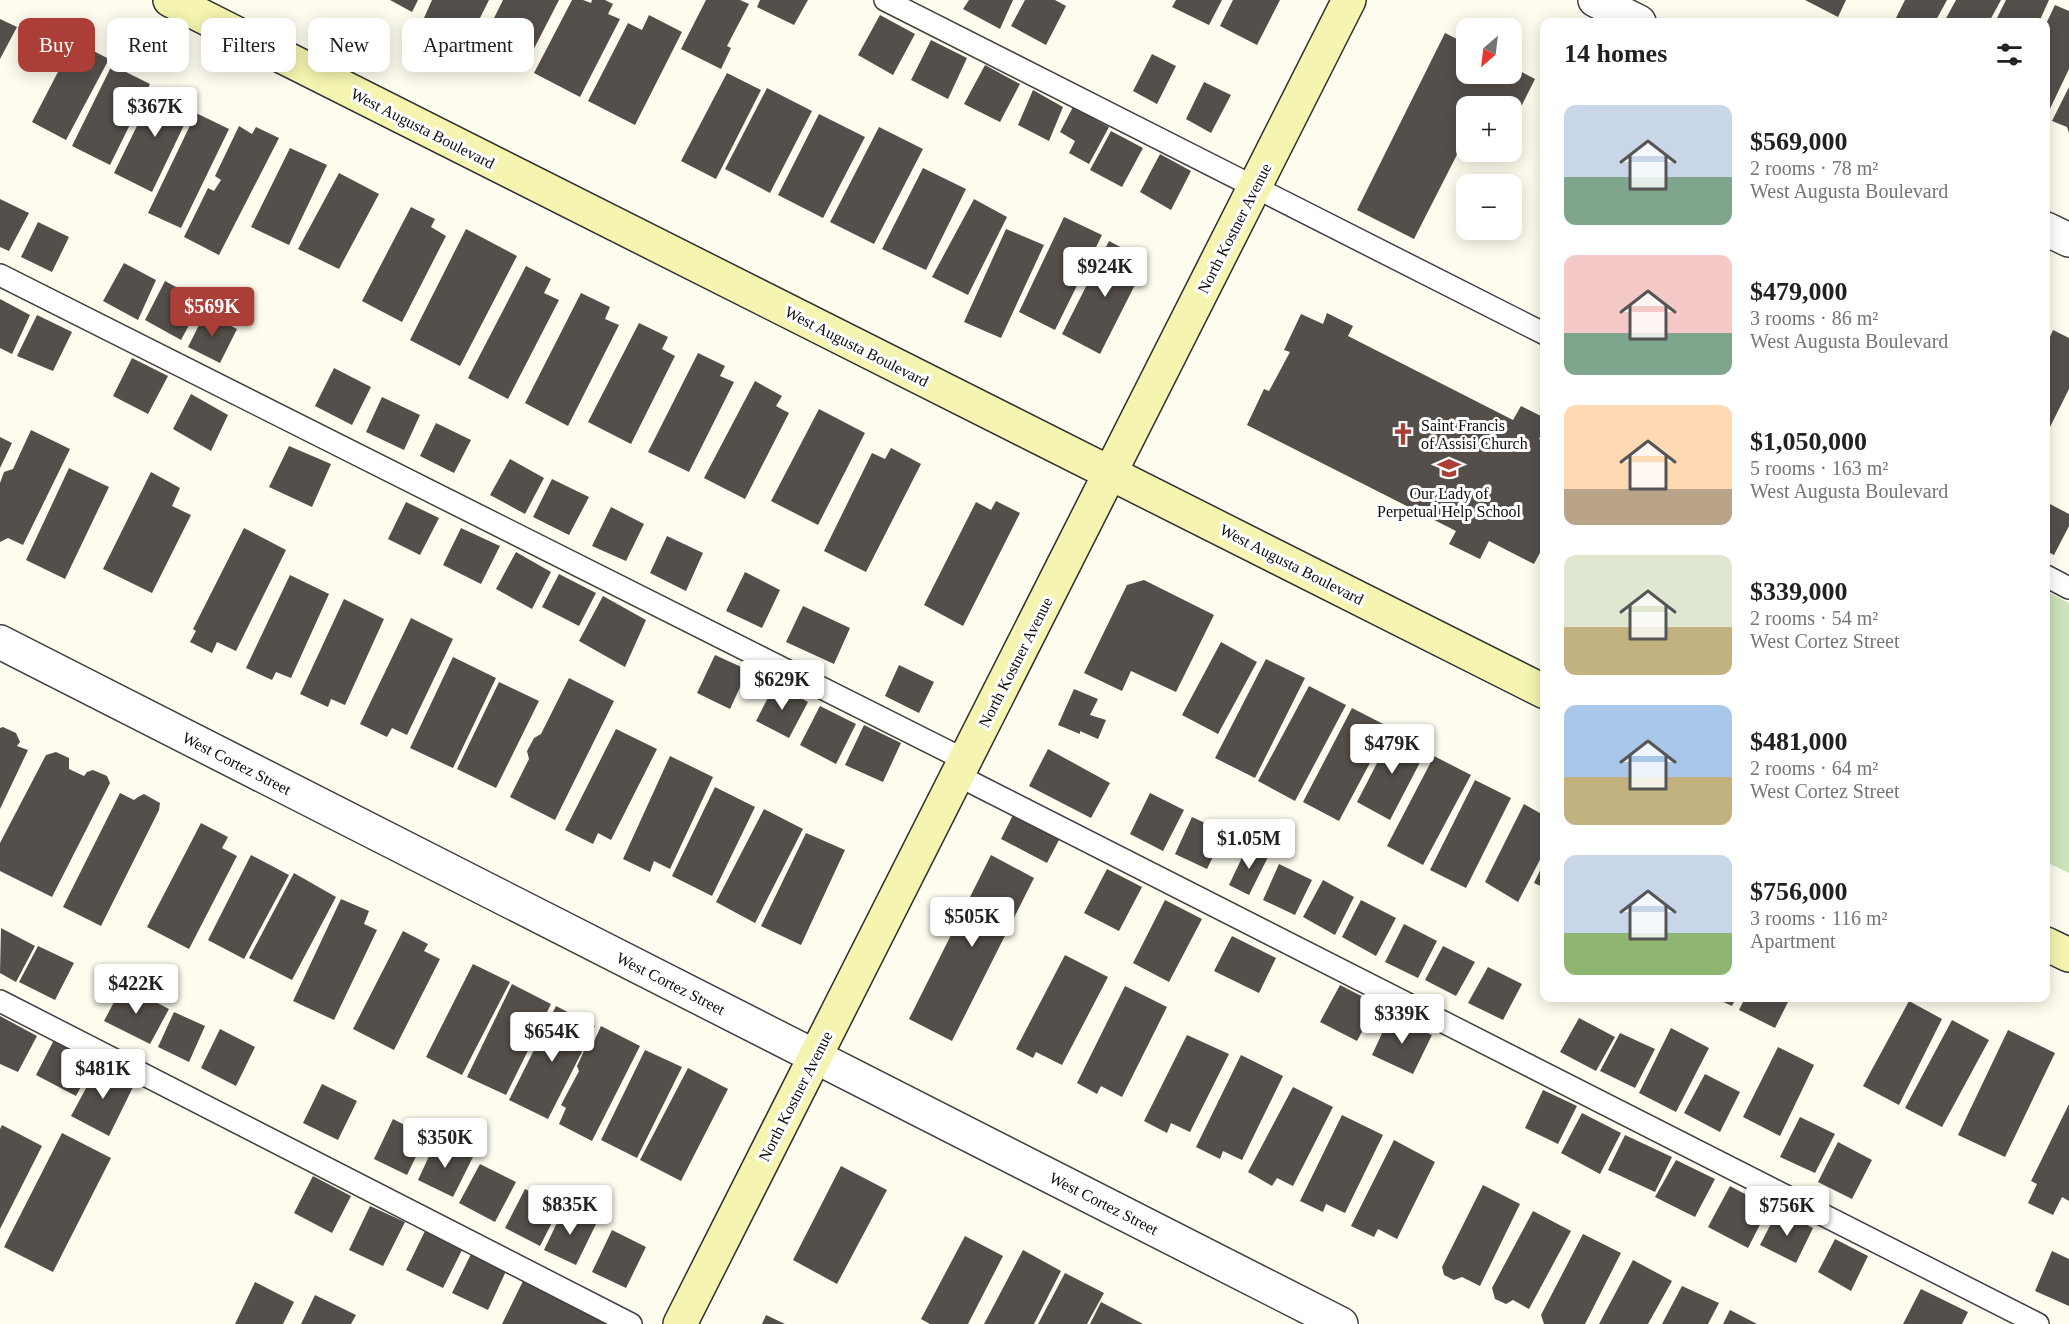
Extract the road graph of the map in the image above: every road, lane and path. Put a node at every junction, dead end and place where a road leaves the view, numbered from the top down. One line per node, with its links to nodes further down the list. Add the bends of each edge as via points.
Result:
1 (170, 0): 11 (street, West Augusta Boulevard)
2 (885, 0): 6 (lane)
3 (1349, 0): 6 (street, North Kostner Avenue)
4 (1595, 0): 5 (street)
5 (1632, 18)
6 (1255, 188): 10 (lane); 11 (street, North Kostner Avenue)
7 (2050, 231): 8 (street)
8 (2069, 240)
9 (0, 274): 16 (lane)
10 (1540, 331)
11 (1111, 473): 15 (street, West Augusta Boulevard); 16 (street, North Kostner Avenue)
12 (2050, 578): 13 (lane)
13 (2069, 588)
14 (0, 642): 20 (street, West Cortez Street)
15 (1540, 689)
16 (961, 767): 20 (street, North Kostner Avenue); 24 (lane)
17 (2050, 946): 18 (street)
18 (2069, 955)
19 (0, 1001): 21 (lane)
20 (815, 1056): 22 (street, North Kostner Avenue); 23 (street, West Cortez Street)
21 (632, 1324)
22 (680, 1324)
23 (1341, 1324)
24 (2038, 1324)

